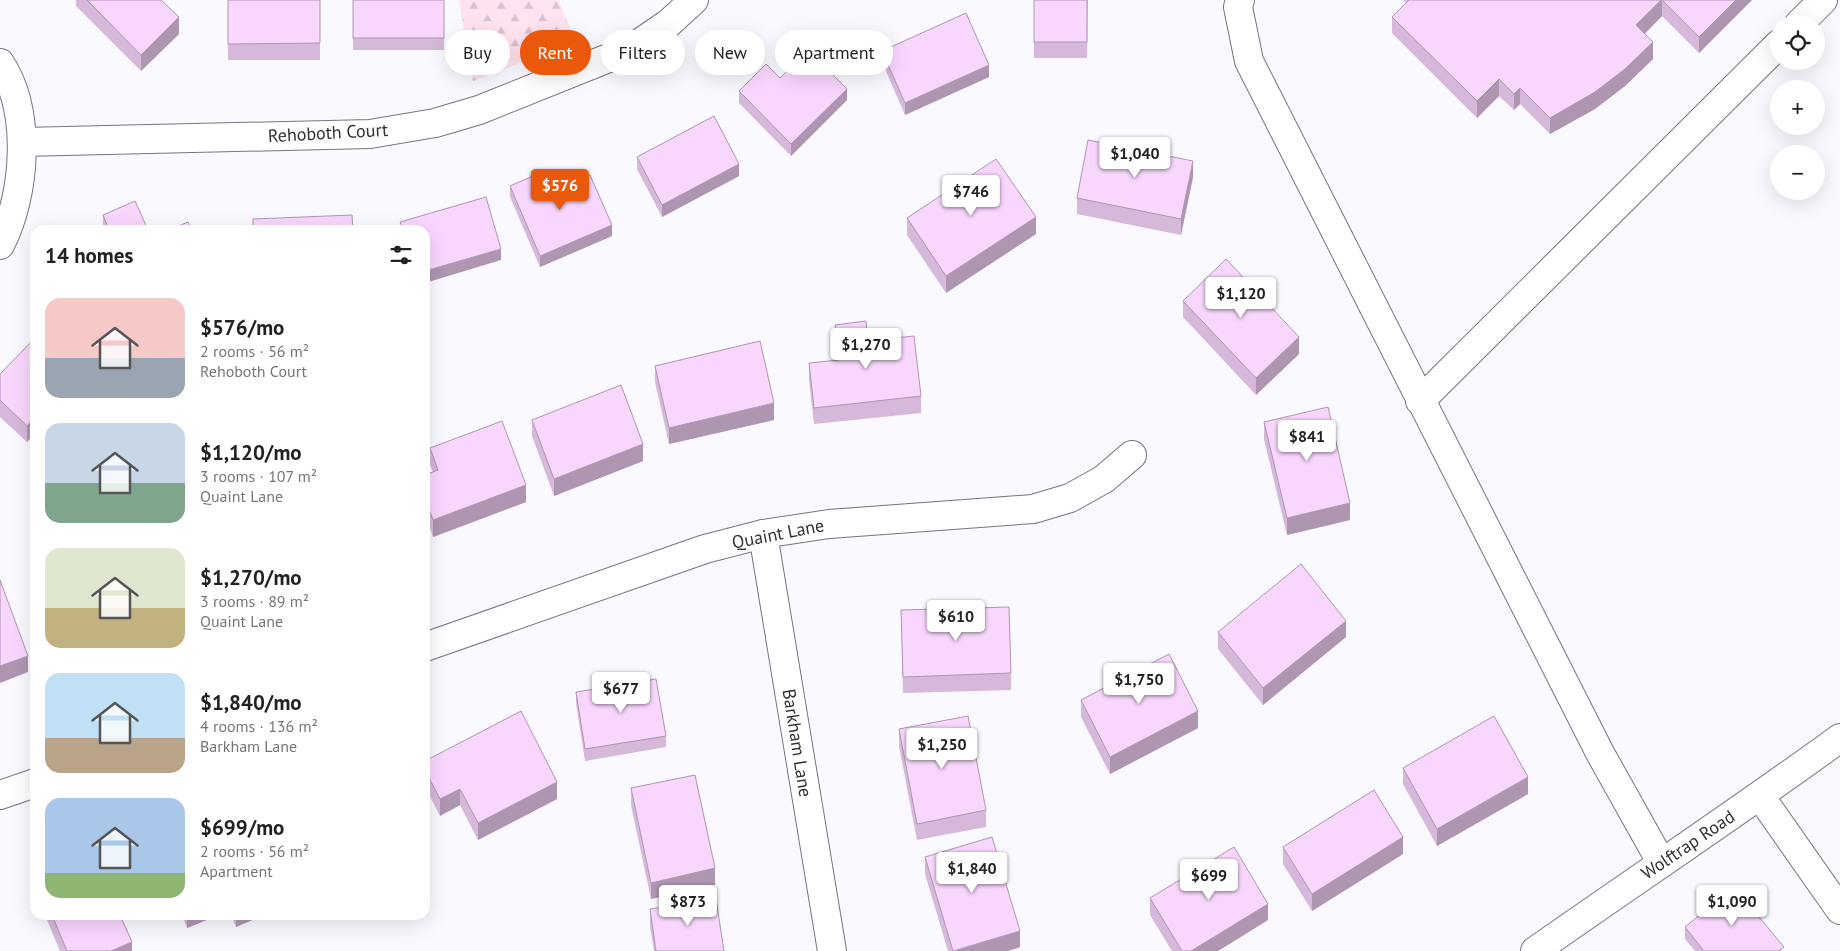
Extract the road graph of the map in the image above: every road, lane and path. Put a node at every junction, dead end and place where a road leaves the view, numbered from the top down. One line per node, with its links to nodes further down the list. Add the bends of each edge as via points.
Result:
1 (694, 0): 7 (street, Rehoboth Court, via 669,23 631,49 479,110 435,123 370,134)
2 (1240, 0): 9 (street, via 1238,7 1249,61)
3 (1823, 0): 4 (street)
4 (1808, 15)
5 (1770, 53): 9 (street)
6 (0, 63): 7 (street, via 17,102)
7 (22, 142): 8 (street, via 18,195)
8 (0, 245)
9 (1420, 401): 17 (street, via 1600,753)
10 (1132, 455): 11 (street, Quaint Lane, via 1104,479 1070,498 1033,509 829,524)
11 (763, 534): 12 (street, Quaint Lane, via 705,549); 19 (street, Barkham Lane)
12 (430, 645)
13 (1840, 738): 16 (street, Wolftrap Road)
14 (30, 785): 15 (street)
15 (0, 795)
16 (1760, 796): 17 (street, Wolftrap Road); 18 (street)
17 (1661, 862): 20 (street, Wolftrap Road)
18 (1840, 910)
19 (832, 951)
20 (1535, 951)

